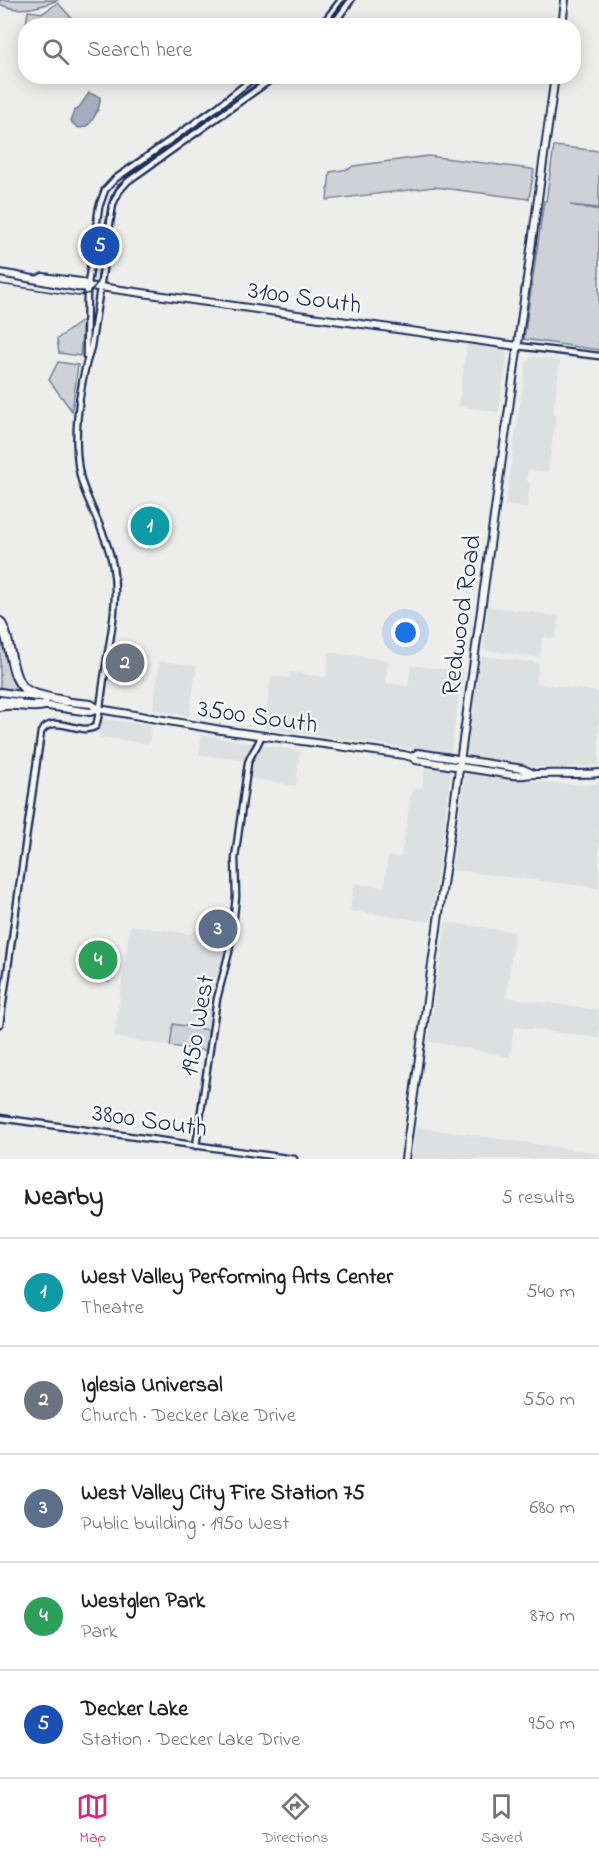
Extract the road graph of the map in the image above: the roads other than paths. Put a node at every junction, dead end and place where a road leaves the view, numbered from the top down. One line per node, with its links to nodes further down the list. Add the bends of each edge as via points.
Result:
1 (341, 0): 4 (street)
2 (351, 0): 5 (street)
3 (565, 0): 6 (main road)
4 (327, 18)
5 (338, 18)
6 (563, 18)
7 (245, 84): 11 (street, via 108,186 99,207)
8 (265, 84): 12 (street, via 124,185 113,204)
9 (554, 84): 13 (main road, Redwood Road)
10 (0, 273): 11 (main road, 3100 South)
11 (88, 286): 12 (main road, 3100 South); 15 (street)
12 (100, 287): 13 (main road, 3100 South); 15 (street)
13 (517, 346): 14 (street); 24 (main road, Redwood Road)
14 (599, 356)
15 (86, 362): 22 (street, via 76,435 77,465 108,546 115,591)
16 (0, 622): 19 (highway, via 21,685 34,694)
17 (0, 692): 19 (main road, 3500 South)
18 (0, 700): 20 (main road, 3500 South)
19 (65, 701): 22 (main road, 3500 South, via 91,704)
20 (45, 705): 21 (highway); 22 (main road, 3500 South, via 90,712)
21 (0, 706)
22 (99, 709): 23 (main road, 3500 South); 26 (street, via 92,728 54,724 41,732)
23 (261, 736): 24 (main road, 3500 South, via 412,757 418,753); 28 (street, 1950 West, via 248,763 235,858 233,924 218,992)
24 (459, 763): 25 (main road, 3500 South, via 523,769 535,774); 30 (main road, Redwood Road)
25 (599, 773)
26 (0, 1024)
27 (0, 1118): 28 (street, 3800 South)
28 (196, 1146): 29 (street, 3800 South)
29 (294, 1159)
30 (405, 1159)

